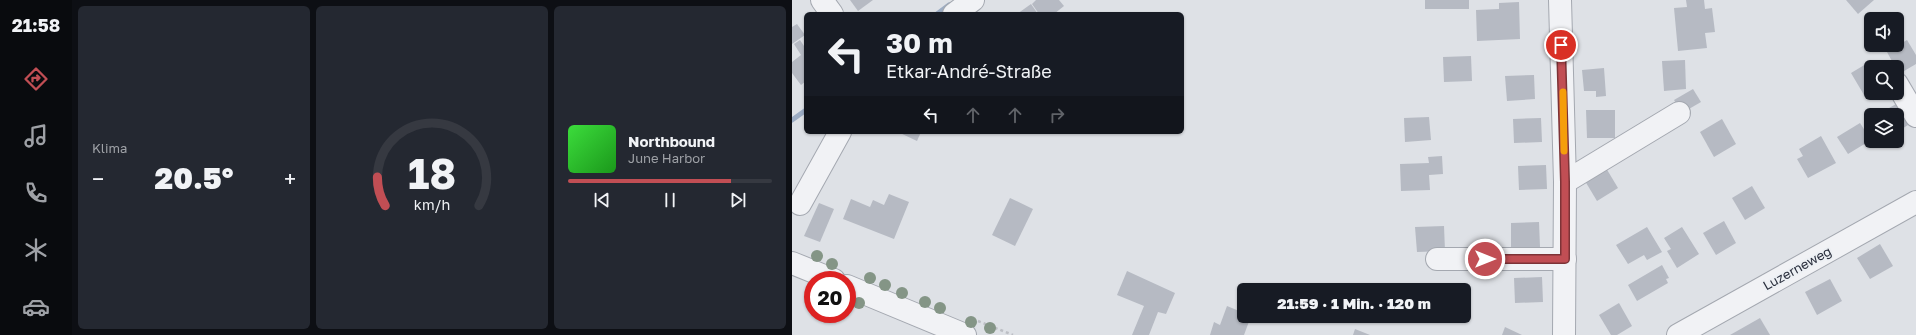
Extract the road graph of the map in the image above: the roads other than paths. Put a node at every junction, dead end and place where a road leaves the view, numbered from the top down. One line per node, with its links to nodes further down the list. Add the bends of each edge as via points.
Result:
1 (822, 0): 4 (street)
2 (973, 0): 5 (street)
3 (1560, 0): 10 (street)
4 (831, 12)
5 (957, 12)
6 (1904, 96): 8 (street)
7 (1679, 114): 10 (street)
8 (1916, 116)
9 (839, 134): 12 (street)
10 (1565, 182): 14 (street)
11 (1916, 202): 20 (street, Luzerneweg)
12 (800, 204)
13 (1437, 259): 14 (street)
14 (1565, 259): 19 (street)
15 (792, 262): 16 (street)
16 (813, 271)
17 (856, 290): 18 (street)
18 (965, 335)
19 (1564, 335)
20 (1678, 335)

